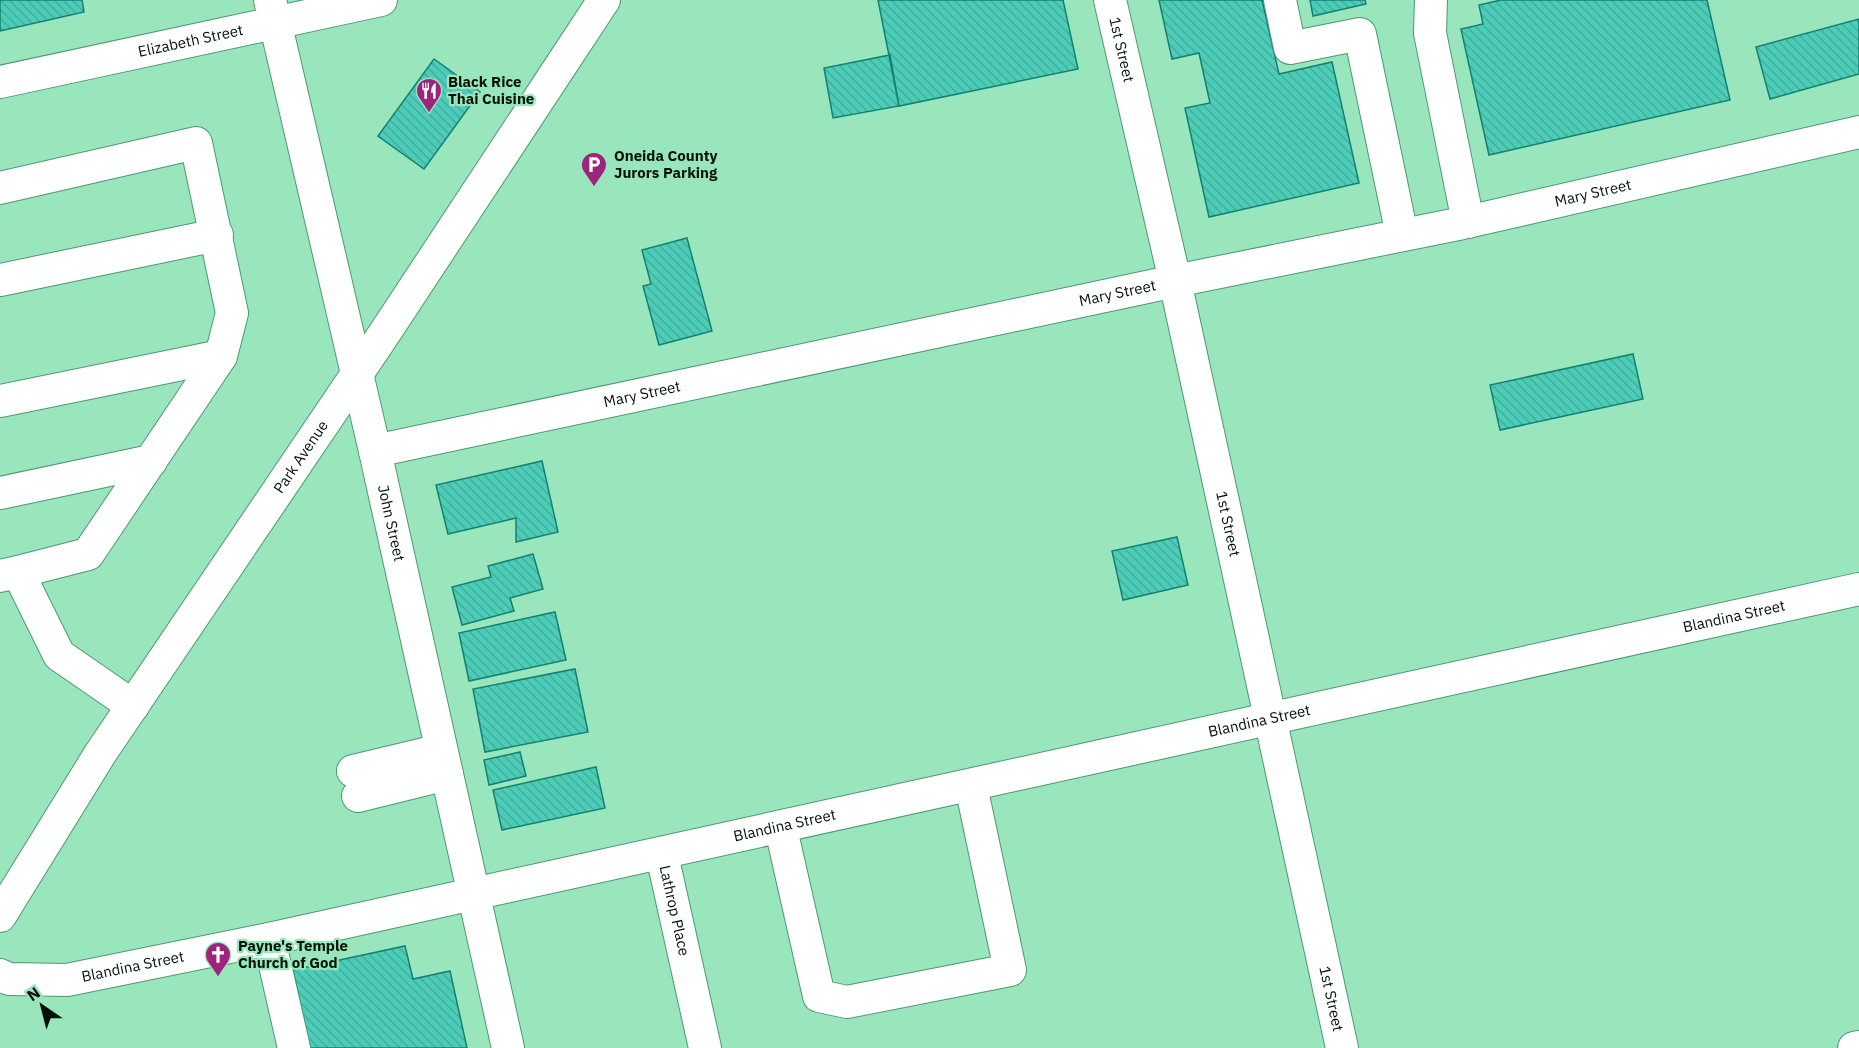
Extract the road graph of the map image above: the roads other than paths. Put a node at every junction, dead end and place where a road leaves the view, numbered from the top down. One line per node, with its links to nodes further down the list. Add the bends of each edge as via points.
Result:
1 (381, 0): 6 (street, Elizabeth Street)
2 (604, 0): 16 (street, Park Avenue)
3 (1110, 0): 14 (street, 1st Street)
4 (1280, 0): 12 (street, via 1290,48 1360,34)
5 (1431, 0): 10 (street, via 1430,33)
6 (273, 11): 7 (street, Elizabeth Street); 16 (street, John Street)
7 (0, 82)
8 (1859, 132): 10 (street, Mary Street)
9 (0, 188): 11 (street, via 196,143)
10 (1468, 222): 12 (street, Mary Street)
11 (216, 235): 13 (street); 15 (street, via 232,313)
12 (1402, 235): 14 (street, Mary Street)
13 (0, 280)
14 (1175, 281): 18 (street, Mary Street); 24 (street, 1st Street)
15 (221, 356): 17 (street); 19 (street)
16 (356, 373): 18 (street, John Street); 23 (street, Park Avenue)
17 (0, 401)
18 (375, 451): 25 (street, John Street)
19 (151, 461): 20 (street); 21 (street, via 88,554)
20 (0, 493)
21 (9, 574): 23 (street, via 59,655)
22 (1859, 590): 24 (street, Blandina Street)
23 (133, 706): 32 (street, Park Avenue)
24 (1271, 719): 27 (street, Blandina Street); 39 (street, 1st Street)
25 (444, 762): 26 (street); 31 (street, John Street)
26 (356, 783)
27 (971, 786): 28 (street, Blandina Street); 28 (street, via 1010,970 847,1002 819,996)
28 (781, 828): 29 (street, Blandina Street)
29 (662, 855): 30 (street, Lathrop Place); 38 (street, Lathrop Place)
30 (546, 879): 31 (street, Blandina Street)
31 (474, 895): 33 (street, Blandina Street); 37 (street, John Street)
32 (0, 916)
33 (269, 939): 34 (street, Blandina Street, via 67,980 9,979); 36 (street)
34 (0, 975)
35 (1859, 1047): 40 (street)
36 (294, 1048)
37 (508, 1048)
38 (705, 1048)
39 (1342, 1048)
40 (1854, 1048)

